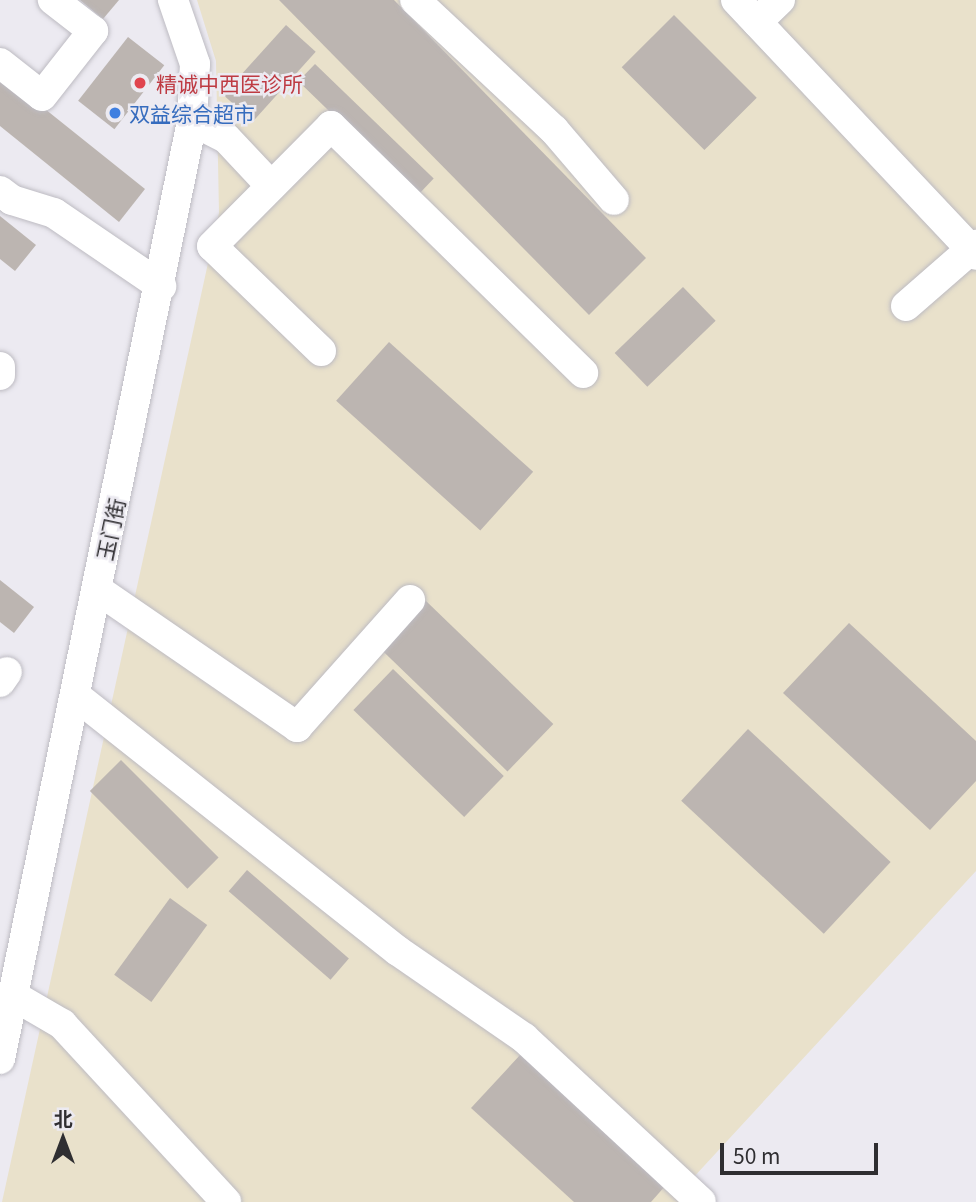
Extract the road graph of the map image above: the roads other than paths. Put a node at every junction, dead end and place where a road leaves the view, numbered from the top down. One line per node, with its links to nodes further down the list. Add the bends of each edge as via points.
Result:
1 (53, 0): 7 (street, via 93,31 42,96)
2 (173, 0): 8 (street, 玉门街, via 195,64)
3 (415, 0): 11 (street, via 554,130)
4 (736, 0): 6 (street)
5 (780, 0): 6 (street)
6 (757, 22): 12 (street)
7 (0, 64)
8 (192, 121): 9 (street, via 226,138); 13 (street, 玉门街)
9 (271, 186): 15 (street, via 212,246); 17 (street, via 331,126)
10 (0, 191): 13 (street, via 12,200 54,213)
11 (614, 200)
12 (974, 250): 14 (street)
13 (161, 286): 19 (street, 玉门街)
14 (906, 306)
15 (321, 351)
16 (0, 367): 18 (street)
17 (583, 373)
18 (0, 375)
19 (98, 590): 20 (street, via 297,727); 21 (street, 玉门街)
20 (410, 600)
21 (76, 696): 22 (street, 玉门街); 25 (street, via 398,951 524,1038)
22 (14, 996): 23 (street, 玉门街); 24 (street, via 62,1024)
23 (0, 1059)
24 (226, 1202)
25 (702, 1202)

